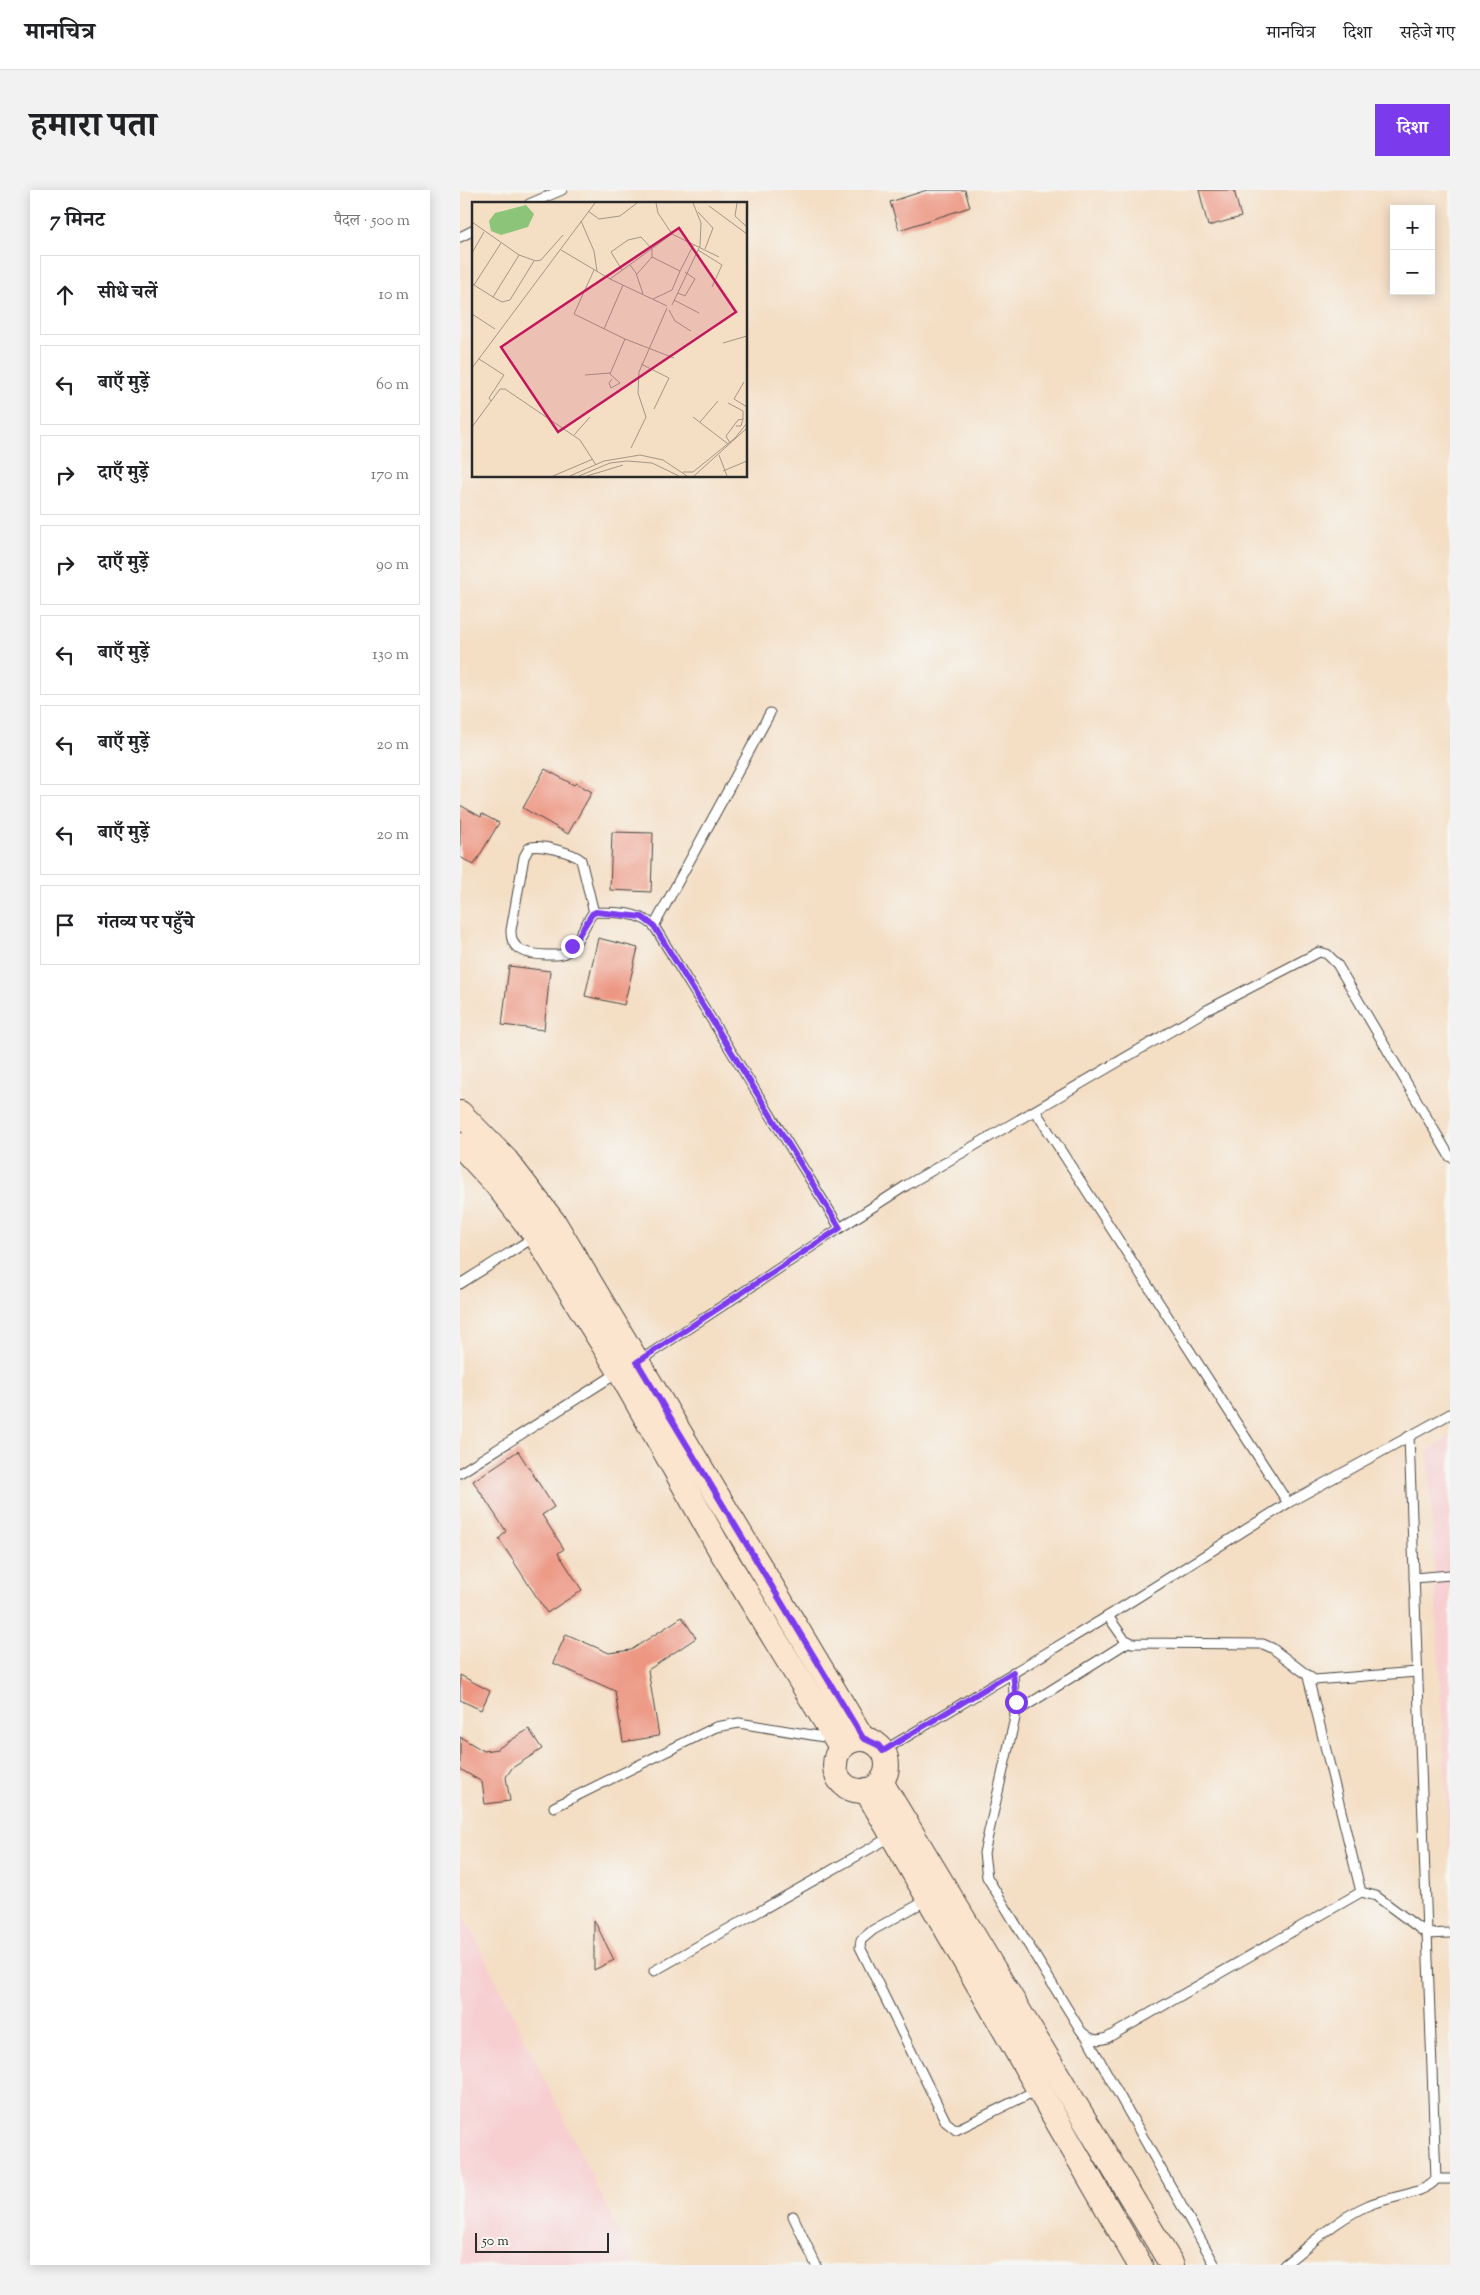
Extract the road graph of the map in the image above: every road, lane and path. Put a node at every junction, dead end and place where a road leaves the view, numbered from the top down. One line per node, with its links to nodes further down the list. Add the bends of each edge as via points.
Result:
1 (562, 190): 2 (lane)
2 (534, 202)
3 (472, 231): 4 (lane)
4 (460, 237)
5 (770, 713): 7 (lane)
6 (594, 913): 6 (lane, via 572,946 562,954 531,954 515,946 511,930 524,856 529,848 536,846 582,860); 7 (lane, via 642,917)
7 (654, 926): 12 (lane)
8 (1036, 1112): 11 (lane, via 1207,1010 1319,952 1327,954 1337,964); 12 (lane, via 907,1185); 19 (lane)
9 (460, 1113): 13 (main road, via 506,1160)
10 (460, 1145): 13 (main road)
11 (1450, 1157)
12 (840, 1228): 15 (lane)
13 (545, 1230): 14 (lane); 15 (main road)
14 (460, 1284)
15 (628, 1367): 18 (lane); 28 (main road); 29 (main road, via 721,1551)
16 (1450, 1414): 17 (lane)
17 (1409, 1436): 19 (lane); 21 (lane)
18 (460, 1473)
19 (1288, 1503): 22 (lane)
20 (1450, 1575): 21 (lane)
21 (1414, 1578): 25 (lane)
22 (1108, 1616): 23 (lane); 24 (lane)
23 (1128, 1642): 26 (lane, via 1268,1645); 27 (lane)
24 (1013, 1672): 27 (lane); 30 (lane)
25 (1417, 1672): 26 (lane, via 1325,1680); 37 (lane)
26 (1308, 1677): 34 (lane)
27 (1016, 1712): 39 (lane, via 984,1853 985,1870)
28 (863, 1738): 29 (main road); 30 (main road)
29 (838, 1743): 31 (main road, via 835,1762 838,1778 850,1789); 32 (lane, via 739,1723 716,1727)
30 (883, 1751): 31 (main road, via 887,1767)
31 (874, 1786): 33 (main road); 40 (main road)
32 (554, 1807)
33 (892, 1836): 35 (main road); 38 (lane)
34 (1361, 1892): 37 (lane, via 1376,1896); 39 (lane, via 1107,2038 1098,2041)
35 (929, 1900): 40 (main road); 40 (lane, via 873,1930 861,1940 860,1947 946,2122 956,2130)
36 (1450, 1933): 37 (lane)
37 (1427, 1934): 41 (lane)
38 (654, 1971)
39 (1086, 2035): 47 (lane)
40 (1048, 2083): 45 (main road); 46 (main road)
41 (1436, 2179): 42 (lane); 48 (lane, via 1428,2188 1357,2211)
42 (1450, 2179)
43 (793, 2216): 44 (lane)
44 (816, 2265)
45 (1140, 2265)
46 (1172, 2265)
47 (1215, 2265)
48 (1284, 2265)

